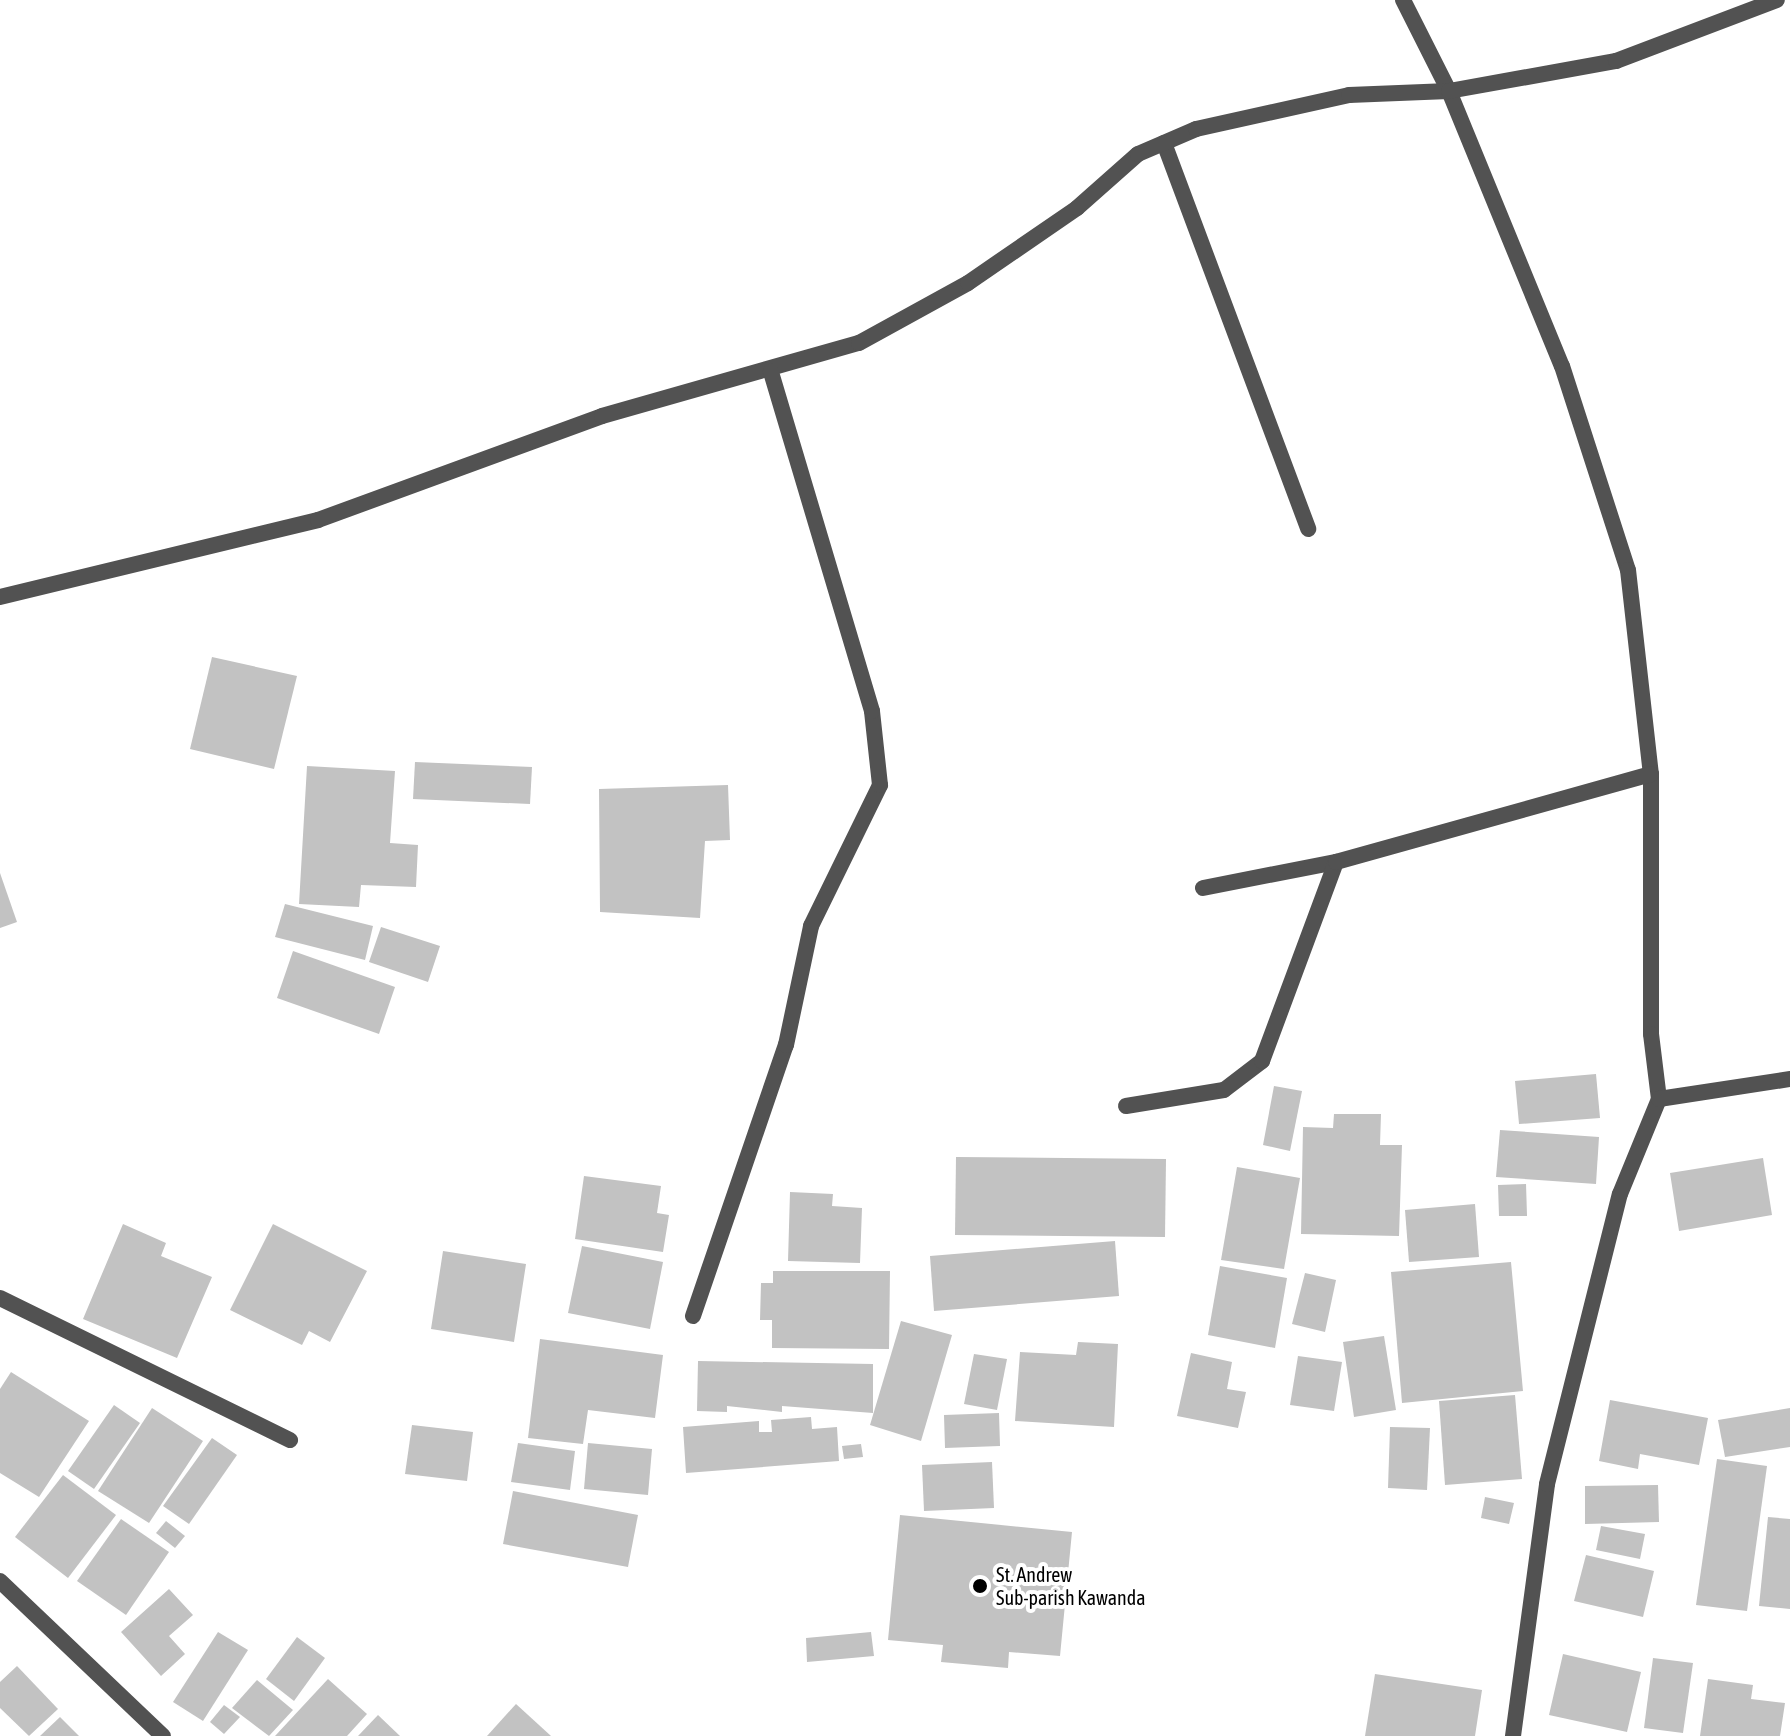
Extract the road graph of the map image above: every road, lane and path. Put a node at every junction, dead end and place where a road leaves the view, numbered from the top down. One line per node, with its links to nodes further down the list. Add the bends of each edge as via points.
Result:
1 (1403, 0): 3 (street)
2 (1777, 0): 3 (street, via 1616,61)
3 (1449, 91): 4 (street, via 1349,95 1271,109); 8 (street, via 1562,366 1628,570)
4 (1164, 143): 5 (street, via 1138,154 1077,208 968,283 859,343); 6 (street)
5 (771, 372): 7 (street, via 602,416 318,520); 15 (street, via 872,711 880,785 811,926 786,1045)
6 (1308, 529)
7 (0, 597)
8 (1651, 774): 9 (street); 12 (street, via 1651,1006)
9 (1336, 862): 10 (street); 13 (street, via 1262,1061 1224,1090)
10 (1203, 888)
11 (1790, 1079): 12 (street)
12 (1659, 1099): 19 (street, via 1620,1194 1547,1484)
13 (1126, 1106)
14 (0, 1298): 16 (street)
15 (693, 1316)
16 (290, 1440)
17 (0, 1581): 18 (street)
18 (163, 1736)
19 (1513, 1736)

